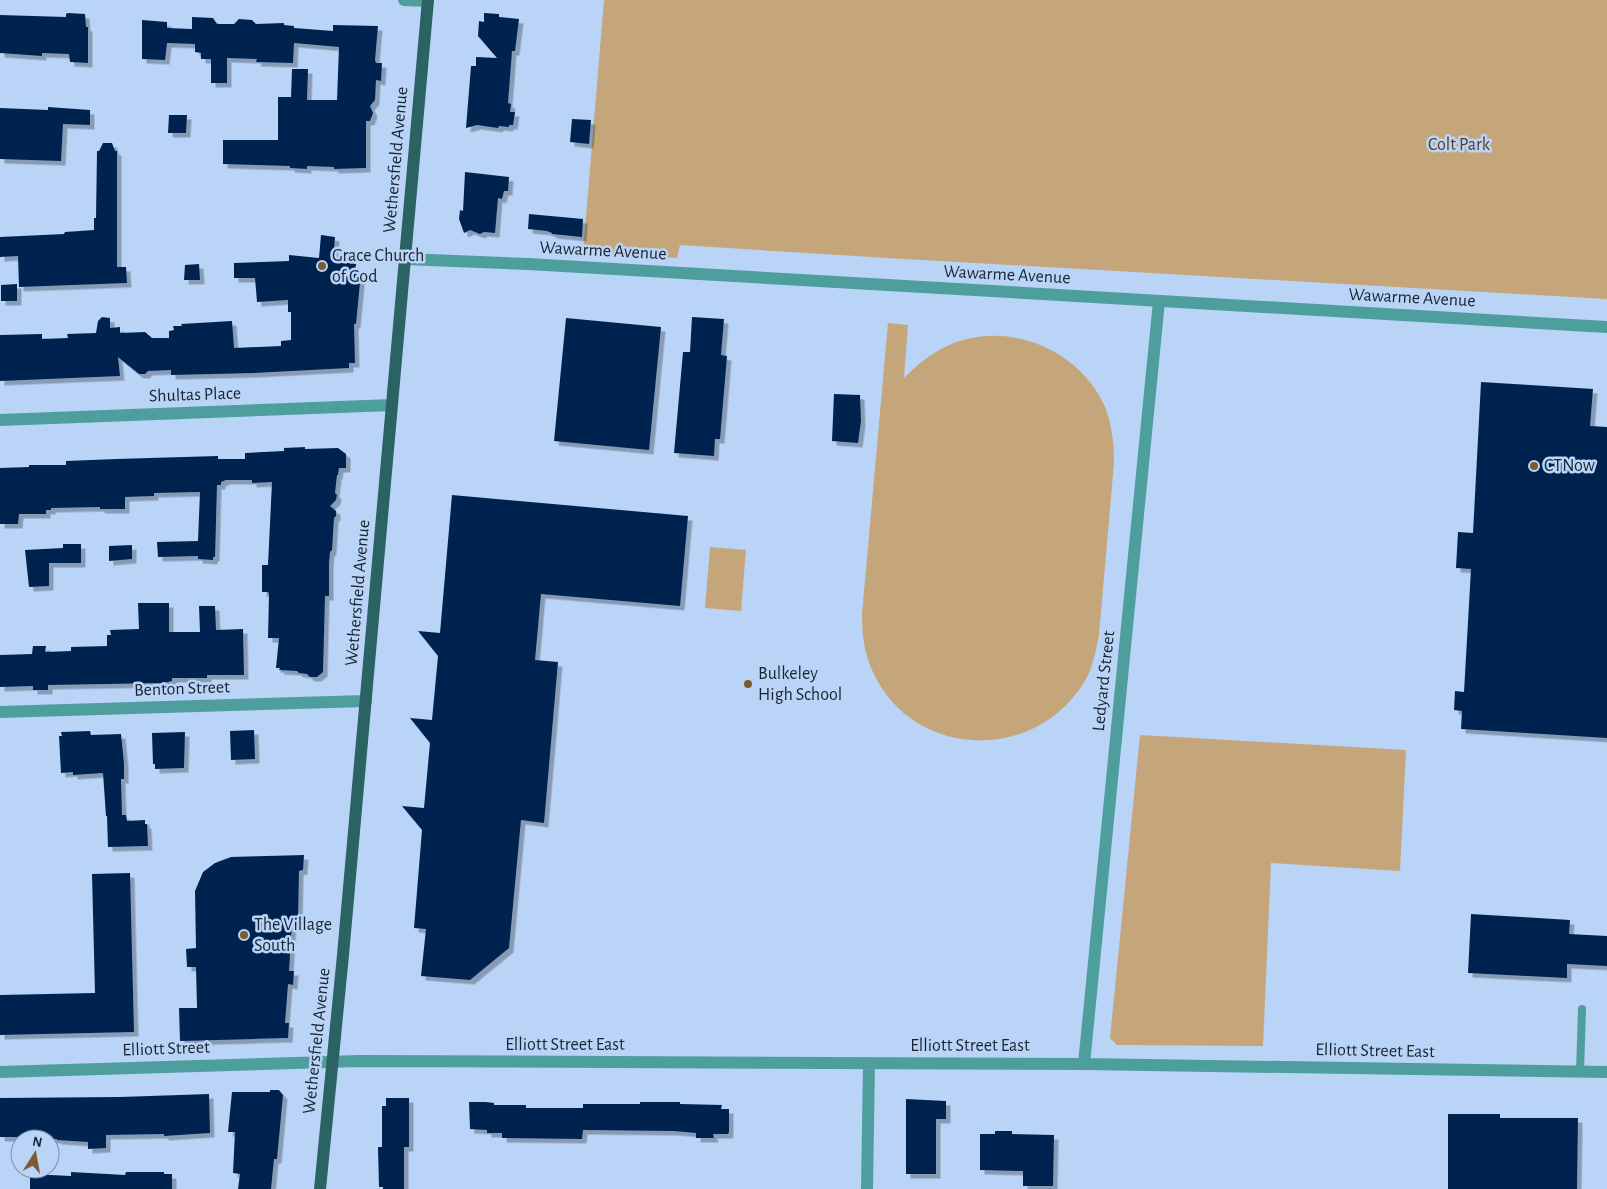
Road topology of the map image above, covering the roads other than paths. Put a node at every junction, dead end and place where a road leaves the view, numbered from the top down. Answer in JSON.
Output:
{"nodes":[{"id":1,"x":404,"y":0,"type":"edge"},
{"id":2,"x":428,"y":1,"type":"edge"},
{"id":3,"x":405,"y":259,"type":"junction"},
{"id":4,"x":1159,"y":301,"type":"junction"},
{"id":5,"x":1607,"y":327,"type":"edge"},
{"id":6,"x":392,"y":405,"type":"junction"},
{"id":7,"x":0,"y":420,"type":"edge"},
{"id":8,"x":366,"y":701,"type":"junction"},
{"id":9,"x":0,"y":712,"type":"edge"},
{"id":10,"x":1582,"y":1009,"type":"dead end"},
{"id":11,"x":333,"y":1062,"type":"junction"},
{"id":12,"x":869,"y":1063,"type":"junction"},
{"id":13,"x":1084,"y":1064,"type":"junction"},
{"id":14,"x":0,"y":1072,"type":"edge"},
{"id":15,"x":1580,"y":1072,"type":"junction"},
{"id":16,"x":1607,"y":1072,"type":"edge"},
{"id":17,"x":320,"y":1189,"type":"edge"},
{"id":18,"x":867,"y":1189,"type":"edge"}],
"edges":[{"from":1,"to":2,"type":"street"},
{"from":2,"to":3,"type":"main road","name":"Wethersfield Avenue"},
{"from":3,"to":4,"type":"street","name":"Wawarme Avenue"},
{"from":3,"to":6,"type":"main road","name":"Wethersfield Avenue"},
{"from":4,"to":5,"type":"street","name":"Wawarme Avenue"},
{"from":4,"to":13,"type":"street","name":"Ledyard Street"},
{"from":6,"to":7,"type":"street","name":"Shultas Place"},
{"from":6,"to":8,"type":"main road","name":"Wethersfield Avenue"},
{"from":8,"to":9,"type":"street","name":"Benton Street"},
{"from":8,"to":11,"type":"main road","name":"Wethersfield Avenue"},
{"from":10,"to":15,"type":"lane"},
{"from":11,"to":12,"type":"street","name":"Elliott Street East"},
{"from":11,"to":14,"type":"street","name":"Elliott Street"},
{"from":11,"to":17,"type":"main road","name":"Wethersfield Avenue"},
{"from":12,"to":13,"type":"street","name":"Elliott Street East"},
{"from":12,"to":18,"type":"street"},
{"from":13,"to":15,"type":"street","name":"Elliott Street East"},
{"from":15,"to":16,"type":"street","name":"Elliott Street East"}]}
